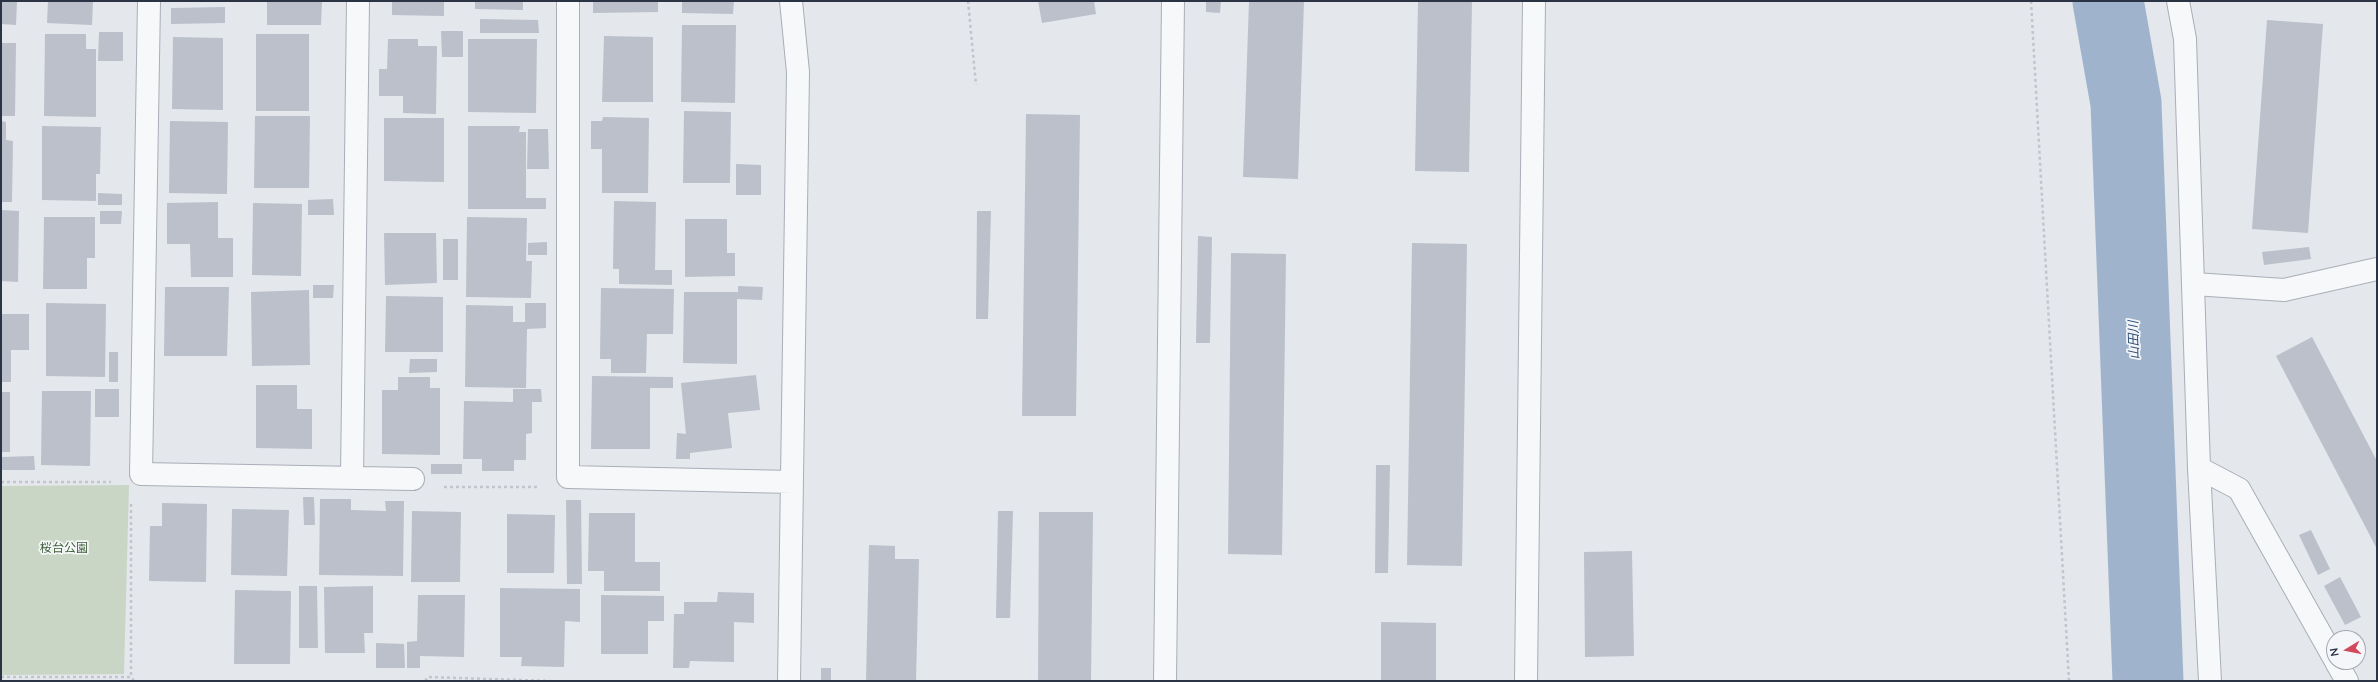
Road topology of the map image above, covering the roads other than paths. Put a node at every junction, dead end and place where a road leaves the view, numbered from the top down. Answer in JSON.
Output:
{"nodes":[{"id":1,"x":149,"y":1,"type":"edge"},
{"id":2,"x":358,"y":1,"type":"edge"},
{"id":3,"x":568,"y":1,"type":"edge"},
{"id":4,"x":791,"y":1,"type":"edge"},
{"id":5,"x":1173,"y":1,"type":"edge"},
{"id":6,"x":1534,"y":1,"type":"edge"},
{"id":7,"x":2178,"y":1,"type":"edge"},
{"id":8,"x":2377,"y":270,"type":"edge"},
{"id":9,"x":2194,"y":284,"type":"junction"},
{"id":10,"x":2199,"y":468,"type":"junction"},
{"id":11,"x":352,"y":477,"type":"junction"},
{"id":12,"x":413,"y":479,"type":"road end"},
{"id":13,"x":792,"y":482,"type":"junction"},
{"id":14,"x":2326,"y":644,"type":"edge"},
{"id":15,"x":2341,"y":670,"type":"edge"},
{"id":16,"x":789,"y":681,"type":"edge"},
{"id":17,"x":1165,"y":681,"type":"edge"},
{"id":18,"x":1526,"y":681,"type":"edge"},
{"id":19,"x":2210,"y":681,"type":"edge"},
{"id":20,"x":2347,"y":681,"type":"edge"}],
"edges":[{"from":1,"to":11,"type":"street"},
{"from":2,"to":11,"type":"street"},
{"from":3,"to":13,"type":"street"},
{"from":4,"to":13,"type":"street"},
{"from":5,"to":17,"type":"street"},
{"from":6,"to":18,"type":"street"},
{"from":7,"to":9,"type":"street"},
{"from":8,"to":9,"type":"street"},
{"from":9,"to":10,"type":"street"},
{"from":10,"to":14,"type":"street"},
{"from":10,"to":19,"type":"street"},
{"from":11,"to":12,"type":"street"},
{"from":13,"to":16,"type":"street"},
{"from":15,"to":20,"type":"street"}]}
